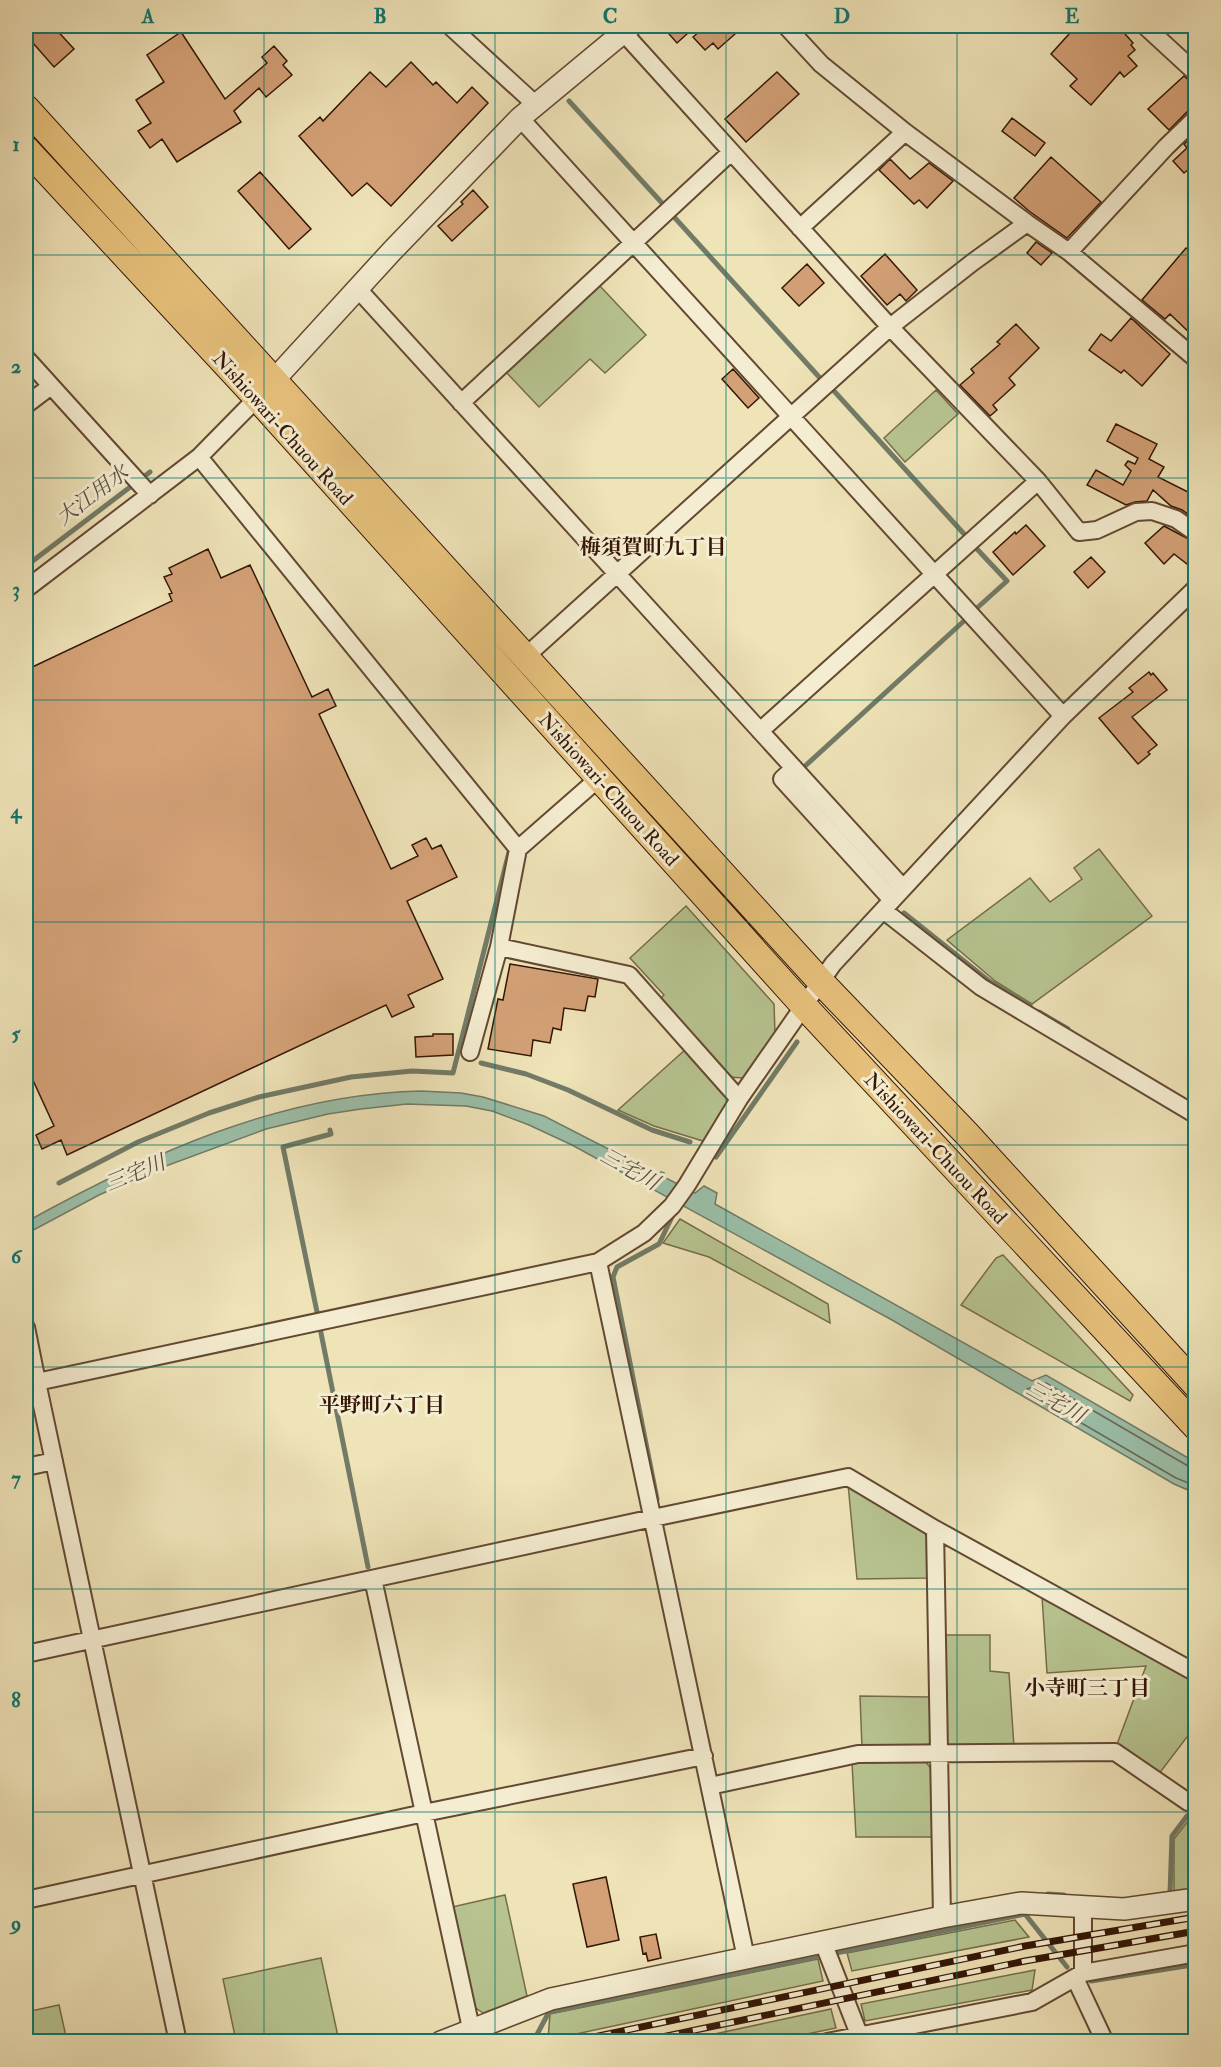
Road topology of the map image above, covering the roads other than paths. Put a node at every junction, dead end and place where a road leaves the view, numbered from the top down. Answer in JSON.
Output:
{"nodes":[{"id":1,"x":450,"y":26,"type":"edge"},
{"id":2,"x":786,"y":26,"type":"edge"},
{"id":3,"x":1145,"y":26,"type":"edge"},
{"id":4,"x":627,"y":29,"type":"edge"},
{"id":5,"x":1196,"y":73,"type":"edge"},
{"id":6,"x":26,"y":108,"type":"edge"},
{"id":7,"x":527,"y":111,"type":"junction"},
{"id":8,"x":1196,"y":118,"type":"edge"},
{"id":9,"x":905,"y":132,"type":"junction"},
{"id":10,"x":26,"y":148,"type":"edge"},
{"id":11,"x":731,"y":152,"type":"junction"},
{"id":12,"x":1027,"y":223,"type":"junction"},
{"id":13,"x":800,"y":228,"type":"junction"},
{"id":14,"x":633,"y":243,"type":"junction"},
{"id":15,"x":1069,"y":252,"type":"junction"},
{"id":16,"x":357,"y":288,"type":"junction"},
{"id":17,"x":890,"y":327,"type":"junction"},
{"id":18,"x":26,"y":358,"type":"edge"},
{"id":19,"x":1195,"y":358,"type":"edge"},
{"id":20,"x":51,"y":386,"type":"junction"},
{"id":21,"x":265,"y":390,"type":"junction"},
{"id":22,"x":461,"y":403,"type":"junction"},
{"id":23,"x":26,"y":405,"type":"edge"},
{"id":24,"x":791,"y":417,"type":"junction"},
{"id":25,"x":200,"y":457,"type":"junction"},
{"id":26,"x":1038,"y":481,"type":"junction"},
{"id":27,"x":142,"y":486,"type":"junction"},
{"id":28,"x":1196,"y":533,"type":"edge"},
{"id":29,"x":617,"y":574,"type":"junction"},
{"id":30,"x":934,"y":575,"type":"junction"},
{"id":31,"x":1196,"y":588,"type":"edge"},
{"id":32,"x":26,"y":589,"type":"edge"},
{"id":33,"x":525,"y":657,"type":"junction"},
{"id":34,"x":1063,"y":716,"type":"junction"},
{"id":35,"x":760,"y":731,"type":"junction"},
{"id":36,"x":599,"y":778,"type":"junction"},
{"id":37,"x":518,"y":849,"type":"junction"},
{"id":38,"x":893,"y":900,"type":"junction"},
{"id":39,"x":499,"y":947,"type":"junction"},
{"id":40,"x":820,"y":982,"type":"junction"},
{"id":41,"x":804,"y":1006,"type":"junction"},
{"id":42,"x":470,"y":1053,"type":"dead end"},
{"id":43,"x":739,"y":1099,"type":"junction"},
{"id":44,"x":1196,"y":1115,"type":"edge"},
{"id":45,"x":598,"y":1262,"type":"junction"},
{"id":46,"x":26,"y":1327,"type":"edge"},
{"id":47,"x":37,"y":1382,"type":"junction"},
{"id":48,"x":1196,"y":1385,"type":"edge"},
{"id":49,"x":1196,"y":1427,"type":"edge"},
{"id":50,"x":54,"y":1461,"type":"junction"},
{"id":51,"x":26,"y":1467,"type":"edge"},
{"id":52,"x":653,"y":1518,"type":"junction"},
{"id":53,"x":935,"y":1529,"type":"junction"},
{"id":54,"x":373,"y":1579,"type":"junction"},
{"id":55,"x":92,"y":1640,"type":"junction"},
{"id":56,"x":26,"y":1654,"type":"edge"},
{"id":57,"x":1196,"y":1673,"type":"edge"},
{"id":58,"x":939,"y":1754,"type":"junction"},
{"id":59,"x":704,"y":1756,"type":"junction"},
{"id":60,"x":710,"y":1786,"type":"junction"},
{"id":61,"x":1196,"y":1804,"type":"edge"},
{"id":62,"x":424,"y":1813,"type":"junction"},
{"id":63,"x":143,"y":1875,"type":"junction"},
{"id":64,"x":1196,"y":1899,"type":"edge"},
{"id":65,"x":26,"y":1900,"type":"edge"},
{"id":66,"x":1083,"y":1907,"type":"junction"},
{"id":67,"x":942,"y":1917,"type":"junction"},
{"id":68,"x":823,"y":1942,"type":"junction"},
{"id":69,"x":1196,"y":1953,"type":"edge"},
{"id":70,"x":746,"y":1958,"type":"junction"},
{"id":71,"x":1079,"y":1976,"type":"junction"},
{"id":72,"x":473,"y":2035,"type":"edge"},
{"id":73,"x":861,"y":2038,"type":"edge"},
{"id":74,"x":178,"y":2042,"type":"edge"},
{"id":75,"x":441,"y":2042,"type":"edge"},
{"id":76,"x":827,"y":2042,"type":"edge"},
{"id":77,"x":1105,"y":2042,"type":"edge"}],
"edges":[{"from":1,"to":7,"type":"street"},
{"from":2,"to":9,"type":"street"},
{"from":3,"to":5,"type":"street"},
{"from":4,"to":7,"type":"street"},
{"from":4,"to":11,"type":"street"},
{"from":6,"to":21,"type":"main road","name":"Nishiowari-Chuou Road"},
{"from":7,"to":14,"type":"street"},
{"from":7,"to":16,"type":"street"},
{"from":8,"to":15,"type":"street"},
{"from":9,"to":12,"type":"street"},
{"from":9,"to":13,"type":"street"},
{"from":10,"to":21,"type":"main road","name":"Nishiowari-Chuou Road"},
{"from":11,"to":13,"type":"street"},
{"from":11,"to":14,"type":"street"},
{"from":12,"to":15,"type":"street"},
{"from":12,"to":17,"type":"street"},
{"from":13,"to":17,"type":"street"},
{"from":14,"to":22,"type":"street"},
{"from":14,"to":24,"type":"street"},
{"from":15,"to":19,"type":"street"},
{"from":16,"to":21,"type":"street"},
{"from":16,"to":22,"type":"street"},
{"from":17,"to":24,"type":"street"},
{"from":17,"to":26,"type":"street"},
{"from":18,"to":20,"type":"street"},
{"from":20,"to":23,"type":"street"},
{"from":20,"to":27,"type":"street"},
{"from":21,"to":25,"type":"street"},
{"from":21,"to":33,"type":"main road","name":"Nishiowari-Chuou Road"},
{"from":21,"to":36,"type":"main road","name":"Nishiowari-Chuou Road"},
{"from":22,"to":29,"type":"street"},
{"from":24,"to":29,"type":"street"},
{"from":24,"to":30,"type":"street"},
{"from":25,"to":27,"type":"street"},
{"from":25,"to":37,"type":"street"},
{"from":26,"to":28,"type":"street"},
{"from":26,"to":30,"type":"street"},
{"from":27,"to":32,"type":"street"},
{"from":29,"to":33,"type":"street"},
{"from":29,"to":35,"type":"street"},
{"from":30,"to":34,"type":"street"},
{"from":30,"to":35,"type":"street"},
{"from":31,"to":34,"type":"street"},
{"from":33,"to":40,"type":"main road","name":"Nishiowari-Chuou Road"},
{"from":34,"to":38,"type":"street"},
{"from":35,"to":38,"type":"street"},
{"from":36,"to":37,"type":"street"},
{"from":36,"to":41,"type":"main road","name":"Nishiowari-Chuou Road"},
{"from":37,"to":39,"type":"street"},
{"from":38,"to":40,"type":"street"},
{"from":38,"to":44,"type":"street"},
{"from":39,"to":42,"type":"street"},
{"from":39,"to":43,"type":"street"},
{"from":40,"to":41,"type":"street"},
{"from":40,"to":48,"type":"main road","name":"Nishiowari-Chuou Road"},
{"from":41,"to":43,"type":"street"},
{"from":41,"to":49,"type":"main road","name":"Nishiowari-Chuou Road"},
{"from":43,"to":45,"type":"street"},
{"from":45,"to":47,"type":"street"},
{"from":45,"to":52,"type":"street"},
{"from":46,"to":47,"type":"street"},
{"from":47,"to":50,"type":"street"},
{"from":50,"to":51,"type":"street"},
{"from":50,"to":55,"type":"street"},
{"from":52,"to":53,"type":"street"},
{"from":52,"to":54,"type":"street"},
{"from":52,"to":59,"type":"street"},
{"from":53,"to":57,"type":"street"},
{"from":53,"to":58,"type":"street"},
{"from":54,"to":55,"type":"street"},
{"from":54,"to":62,"type":"street"},
{"from":55,"to":56,"type":"street"},
{"from":55,"to":63,"type":"street"},
{"from":58,"to":60,"type":"street"},
{"from":58,"to":61,"type":"street"},
{"from":58,"to":67,"type":"street"},
{"from":59,"to":60,"type":"street"},
{"from":59,"to":62,"type":"street"},
{"from":60,"to":70,"type":"street"},
{"from":62,"to":63,"type":"street"},
{"from":62,"to":72,"type":"street"},
{"from":63,"to":65,"type":"street"},
{"from":63,"to":74,"type":"street"},
{"from":64,"to":66,"type":"street"},
{"from":66,"to":67,"type":"street"},
{"from":66,"to":71,"type":"street"},
{"from":67,"to":68,"type":"street"},
{"from":68,"to":70,"type":"street"},
{"from":68,"to":73,"type":"street"},
{"from":69,"to":71,"type":"street"},
{"from":70,"to":72,"type":"street"},
{"from":71,"to":73,"type":"street"},
{"from":71,"to":77,"type":"street"},
{"from":72,"to":75,"type":"street"},
{"from":73,"to":76,"type":"street"}]}
